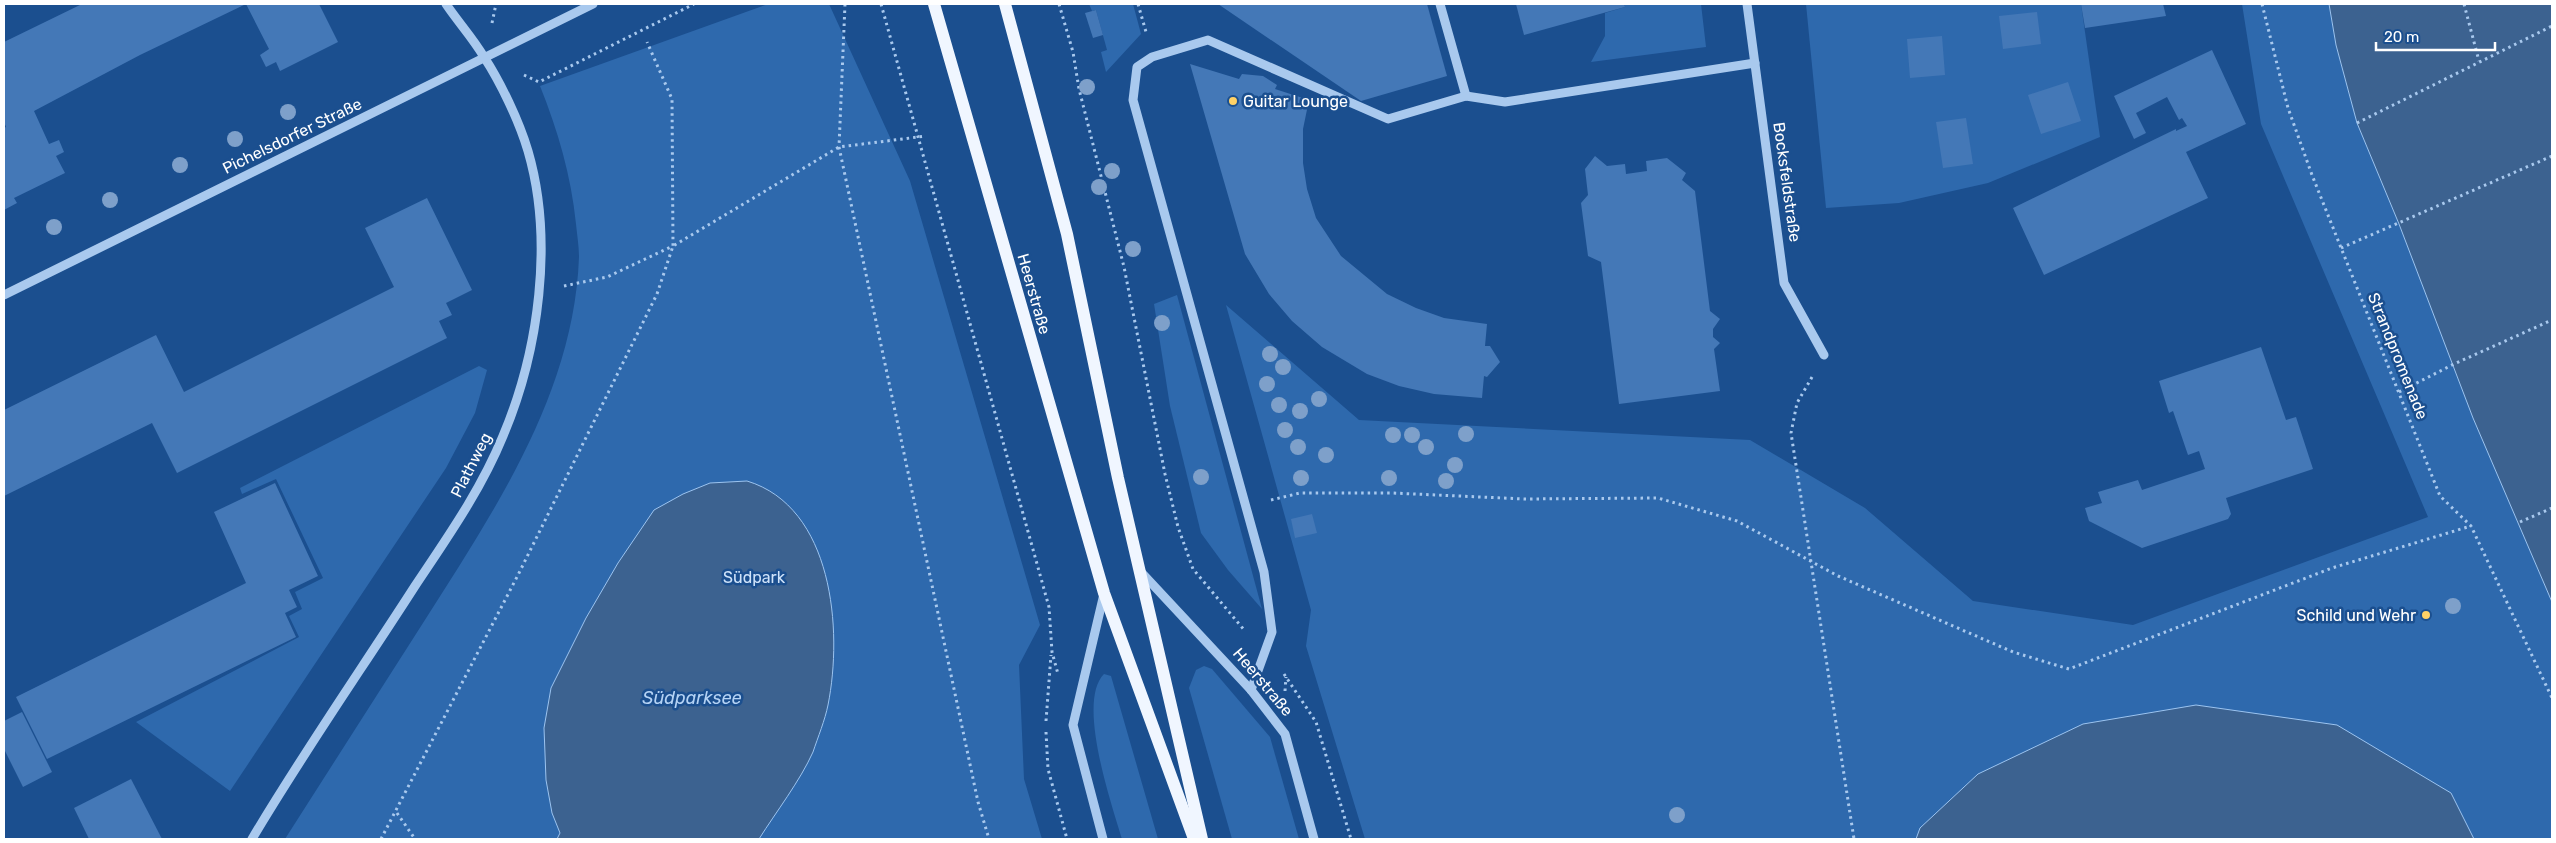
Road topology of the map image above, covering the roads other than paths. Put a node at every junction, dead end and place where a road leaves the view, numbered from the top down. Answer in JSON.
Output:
{"nodes":[{"id":1,"x":446,"y":4,"type":"edge"},
{"id":2,"x":593,"y":4,"type":"edge"},
{"id":3,"x":934,"y":4,"type":"edge"},
{"id":4,"x":1005,"y":4,"type":"edge"},
{"id":5,"x":1440,"y":4,"type":"edge"},
{"id":6,"x":1747,"y":4,"type":"edge"},
{"id":7,"x":484,"y":57,"type":"junction"},
{"id":8,"x":1755,"y":63,"type":"junction"},
{"id":9,"x":1466,"y":96,"type":"junction"},
{"id":10,"x":4,"y":295,"type":"edge"},
{"id":11,"x":1824,"y":355,"type":"road end"},
{"id":12,"x":1141,"y":572,"type":"junction"},
{"id":13,"x":1104,"y":594,"type":"junction"},
{"id":14,"x":1251,"y":690,"type":"junction"},
{"id":15,"x":252,"y":839,"type":"edge"},
{"id":16,"x":1103,"y":839,"type":"edge"},
{"id":17,"x":1194,"y":839,"type":"edge"},
{"id":18,"x":1202,"y":839,"type":"edge"},
{"id":19,"x":1314,"y":839,"type":"edge"}],
"edges":[{"from":1,"to":7,"type":"street","name":"Plathweg"},
{"from":2,"to":7,"type":"street","name":"Pichelsdorfer Straße"},
{"from":3,"to":13,"type":"main road","name":"Heerstraße"},
{"from":4,"to":12,"type":"main road","name":"Heerstraße"},
{"from":5,"to":9,"type":"street"},
{"from":6,"to":8,"type":"street","name":"Bocksfeldstraße"},
{"from":7,"to":10,"type":"street","name":"Pichelsdorfer Straße"},
{"from":7,"to":15,"type":"street","name":"Plathweg"},
{"from":8,"to":9,"type":"street"},
{"from":8,"to":11,"type":"street","name":"Bocksfeldstraße"},
{"from":9,"to":14,"type":"street"},
{"from":12,"to":14,"type":"street","name":"Heerstraße"},
{"from":12,"to":18,"type":"main road","name":"Heerstraße"},
{"from":13,"to":16,"type":"street","name":"Heerstraße"},
{"from":13,"to":17,"type":"main road","name":"Heerstraße"},
{"from":14,"to":19,"type":"street","name":"Heerstraße"}]}
